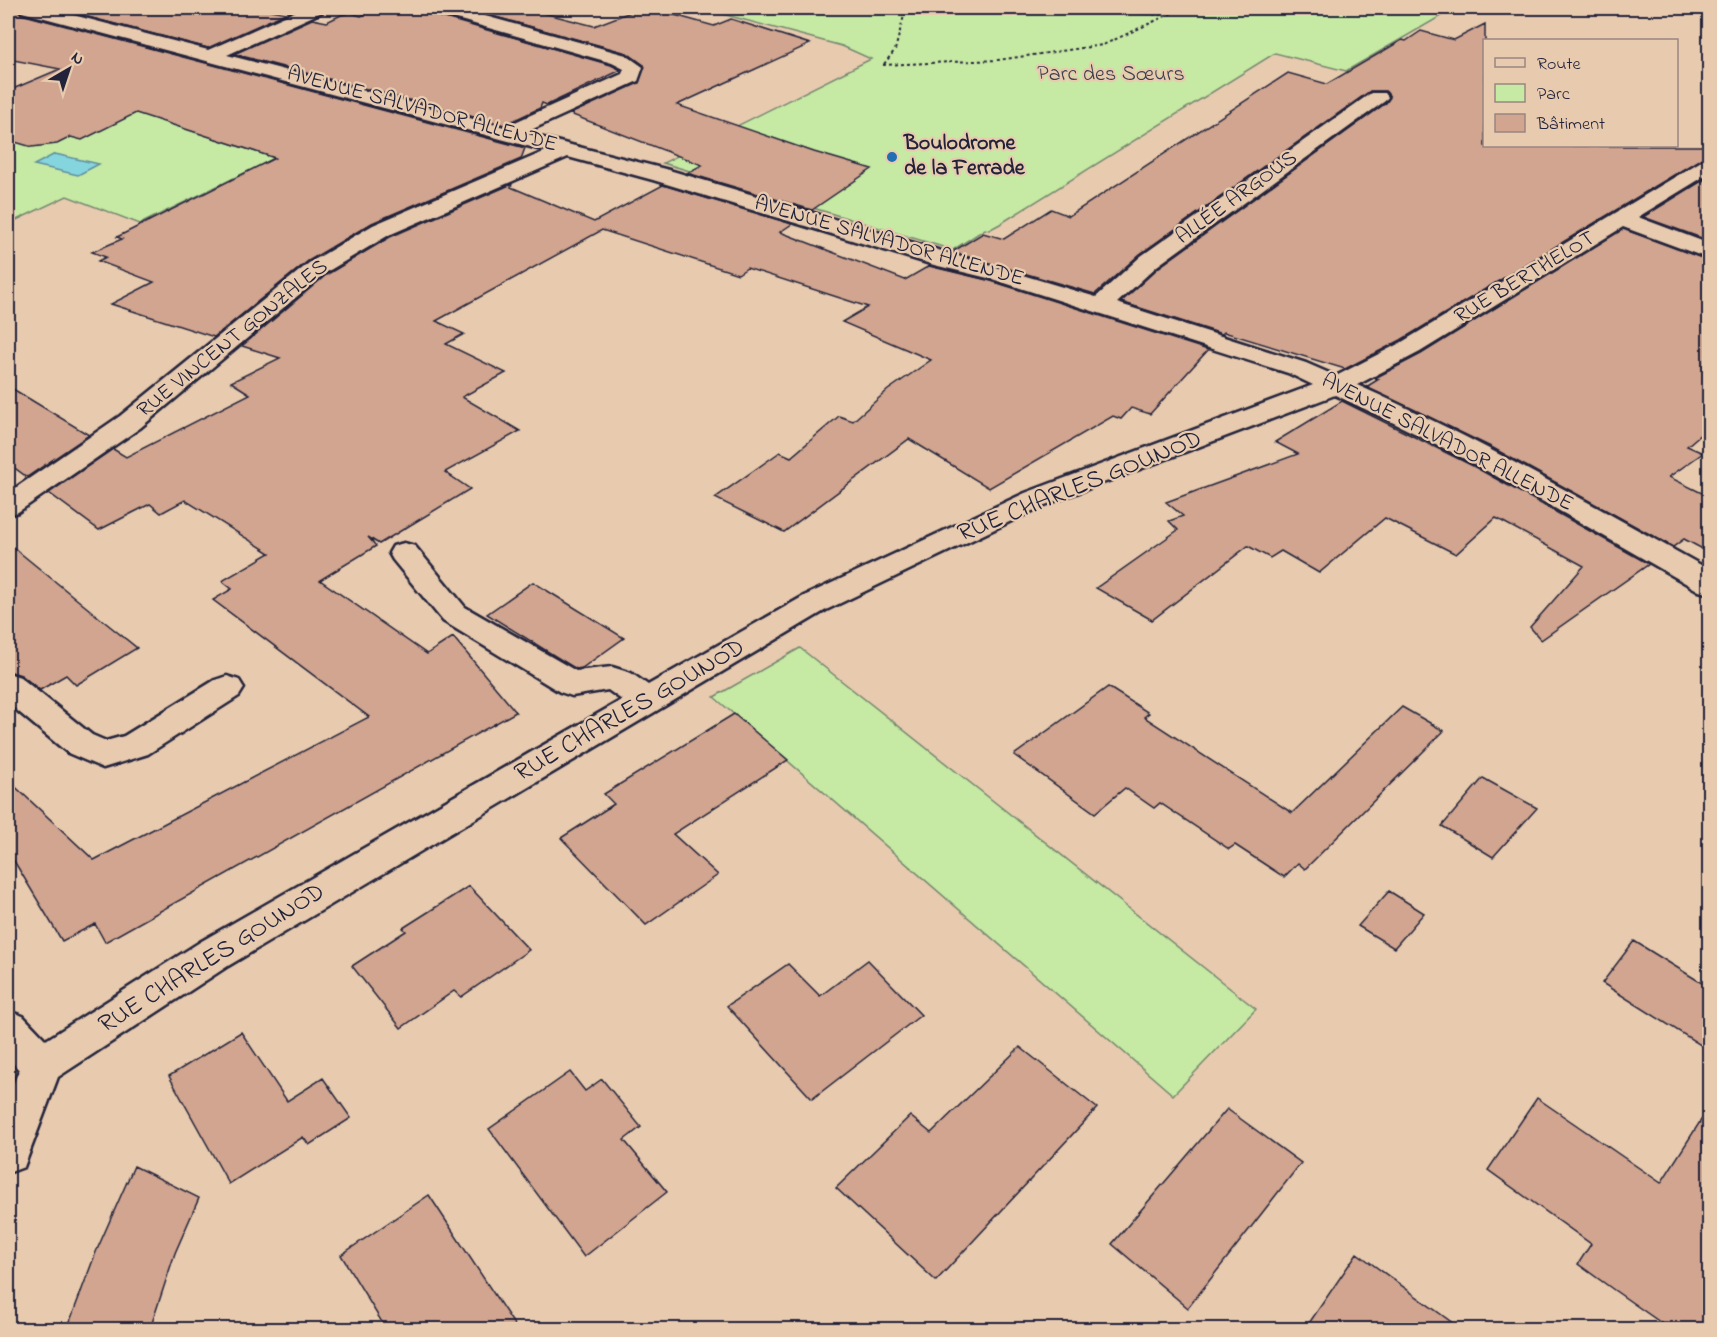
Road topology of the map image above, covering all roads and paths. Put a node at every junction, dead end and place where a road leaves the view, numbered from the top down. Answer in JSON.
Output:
{"nodes":[{"id":1,"x":28,"y":8,"type":"edge"},
{"id":2,"x":316,"y":8,"type":"edge"},
{"id":3,"x":438,"y":8,"type":"edge"},
{"id":4,"x":906,"y":8,"type":"edge"},
{"id":5,"x":1069,"y":8,"type":"edge"},
{"id":6,"x":1183,"y":8,"type":"edge"},
{"id":7,"x":1167,"y":15,"type":"junction"},
{"id":8,"x":212,"y":55,"type":"junction"},
{"id":9,"x":1378,"y":97,"type":"dead end"},
{"id":10,"x":509,"y":133,"type":"junction"},
{"id":11,"x":569,"y":149,"type":"junction"},
{"id":12,"x":1710,"y":164,"type":"edge"},
{"id":13,"x":1622,"y":219,"type":"junction"},
{"id":14,"x":1710,"y":252,"type":"edge"},
{"id":15,"x":1100,"y":306,"type":"junction"},
{"id":16,"x":1337,"y":385,"type":"junction"},
{"id":17,"x":8,"y":506,"type":"edge"},
{"id":18,"x":404,"y":553,"type":"dead end"},
{"id":19,"x":1710,"y":584,"type":"edge"},
{"id":20,"x":8,"y":685,"type":"edge"},
{"id":21,"x":227,"y":688,"type":"dead end"},
{"id":22,"x":646,"y":701,"type":"junction"},
{"id":23,"x":8,"y":1029,"type":"edge"},
{"id":24,"x":42,"y":1065,"type":"junction"},
{"id":25,"x":8,"y":1152,"type":"edge"}],
"edges":[{"from":1,"to":8,"type":"street","name":"AVENUE SALVADOR ALLENDE"},
{"from":2,"to":8,"type":"street"},
{"from":3,"to":10,"type":"street"},
{"from":4,"to":7,"type":"path"},
{"from":5,"to":7,"type":"path"},
{"from":6,"to":7,"type":"path"},
{"from":8,"to":10,"type":"street","name":"AVENUE SALVADOR ALLENDE"},
{"from":9,"to":15,"type":"street","name":"ALLÉE ARGOUS"},
{"from":10,"to":11,"type":"street","name":"AVENUE SALVADOR ALLENDE"},
{"from":11,"to":15,"type":"street","name":"AVENUE SALVADOR ALLENDE"},
{"from":11,"to":17,"type":"street","name":"RUE VINCENT GONZALES"},
{"from":12,"to":13,"type":"street","name":"RUE BERTHELOT"},
{"from":13,"to":14,"type":"street"},
{"from":13,"to":16,"type":"street","name":"RUE BERTHELOT"},
{"from":15,"to":16,"type":"street","name":"AVENUE SALVADOR ALLENDE"},
{"from":16,"to":19,"type":"street","name":"AVENUE SALVADOR ALLENDE"},
{"from":16,"to":22,"type":"street","name":"RUE CHARLES GOUNOD"},
{"from":18,"to":22,"type":"street"},
{"from":20,"to":21,"type":"street"},
{"from":22,"to":24,"type":"street","name":"RUE CHARLES GOUNOD"},
{"from":23,"to":24,"type":"street"},
{"from":24,"to":25,"type":"street"}]}
